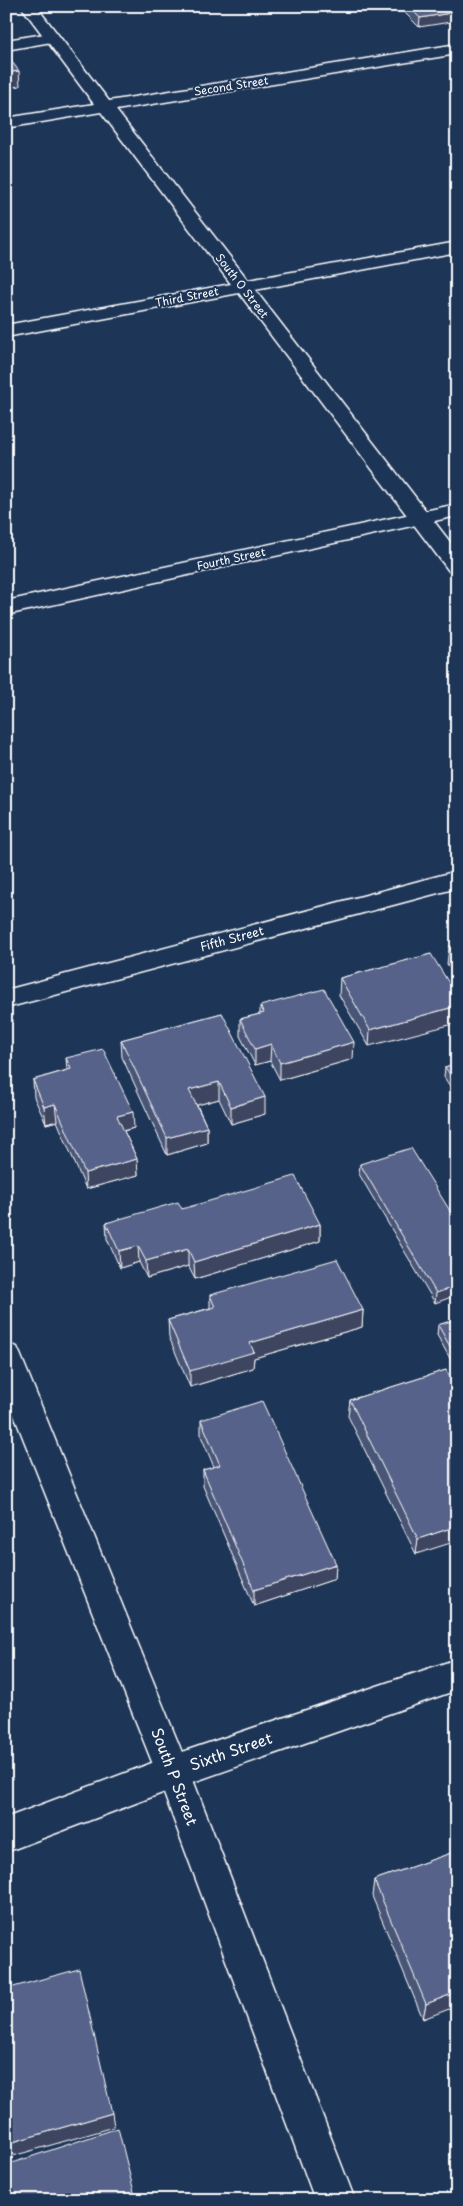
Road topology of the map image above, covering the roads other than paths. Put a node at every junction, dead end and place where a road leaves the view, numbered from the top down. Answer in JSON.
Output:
{"nodes":[{"id":1,"x":28,"y":6,"type":"edge"},
{"id":2,"x":51,"y":38,"type":"junction"},
{"id":3,"x":6,"y":45,"type":"edge"},
{"id":4,"x":457,"y":49,"type":"edge"},
{"id":5,"x":104,"y":107,"type":"junction"},
{"id":6,"x":6,"y":122,"type":"edge"},
{"id":7,"x":457,"y":247,"type":"edge"},
{"id":8,"x":242,"y":287,"type":"junction"},
{"id":9,"x":6,"y":331,"type":"edge"},
{"id":10,"x":457,"y":510,"type":"edge"},
{"id":11,"x":420,"y":518,"type":"junction"},
{"id":12,"x":457,"y":566,"type":"edge"},
{"id":13,"x":6,"y":608,"type":"edge"},
{"id":14,"x":457,"y":879,"type":"edge"},
{"id":15,"x":6,"y":999,"type":"edge"},
{"id":16,"x":6,"y":1356,"type":"edge"},
{"id":17,"x":457,"y":1674,"type":"edge"},
{"id":18,"x":173,"y":1772,"type":"junction"},
{"id":19,"x":6,"y":1835,"type":"edge"},
{"id":20,"x":335,"y":2200,"type":"edge"}],
"edges":[{"from":1,"to":2,"type":"street","name":"South O Street"},
{"from":2,"to":3,"type":"street"},
{"from":2,"to":5,"type":"street","name":"South O Street"},
{"from":4,"to":5,"type":"street","name":"Second Street"},
{"from":5,"to":6,"type":"street","name":"Second Street"},
{"from":5,"to":8,"type":"street","name":"South O Street"},
{"from":7,"to":8,"type":"street","name":"Third Street"},
{"from":8,"to":9,"type":"street","name":"Third Street"},
{"from":8,"to":11,"type":"street","name":"South O Street"},
{"from":10,"to":11,"type":"street","name":"Fourth Street"},
{"from":11,"to":12,"type":"street","name":"South O Street"},
{"from":11,"to":13,"type":"street","name":"Fourth Street"},
{"from":14,"to":15,"type":"street","name":"Fifth Street"},
{"from":16,"to":18,"type":"street","name":"South P Street"},
{"from":17,"to":18,"type":"street","name":"Sixth Street"},
{"from":18,"to":19,"type":"street","name":"Sixth Street"},
{"from":18,"to":20,"type":"street","name":"South P Street"}]}
